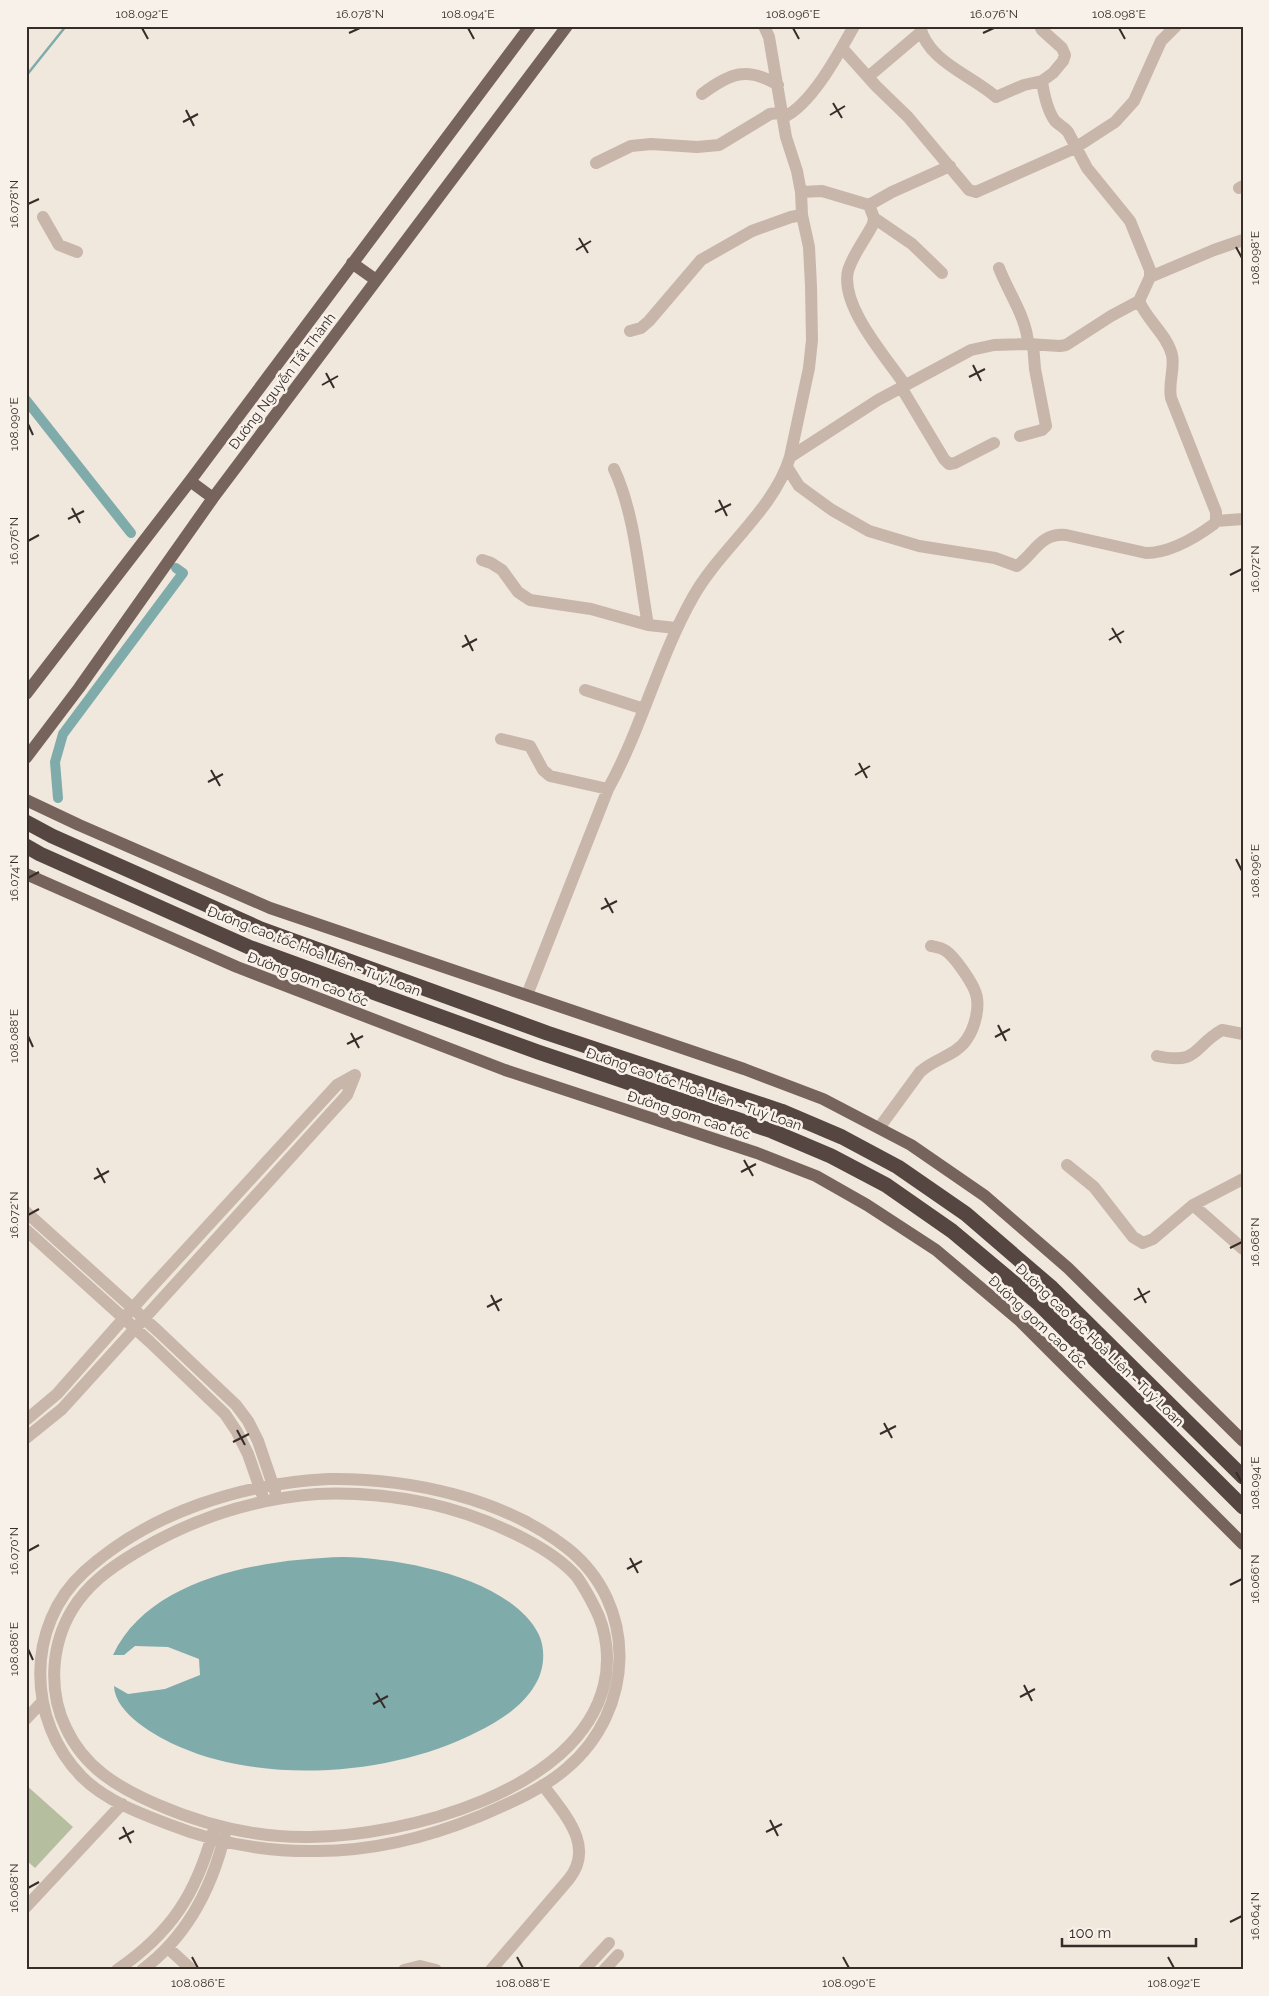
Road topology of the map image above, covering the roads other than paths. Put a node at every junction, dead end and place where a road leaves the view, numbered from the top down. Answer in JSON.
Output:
{"nodes":[{"id":1,"x":567,"y":26,"type":"edge"},
{"id":2,"x":764,"y":26,"type":"edge"},
{"id":3,"x":854,"y":26,"type":"edge"},
{"id":4,"x":1040,"y":26,"type":"edge"},
{"id":5,"x":1176,"y":26,"type":"edge"},
{"id":6,"x":528,"y":28,"type":"edge"},
{"id":7,"x":920,"y":29,"type":"edge"},
{"id":8,"x":842,"y":48,"type":"junction"},
{"id":9,"x":868,"y":77,"type":"junction"},
{"id":10,"x":1042,"y":81,"type":"junction"},
{"id":11,"x":778,"y":85,"type":"junction"},
{"id":12,"x":702,"y":94,"type":"dead end"},
{"id":13,"x":784,"y":116,"type":"junction"},
{"id":14,"x":1075,"y":148,"type":"junction"},
{"id":15,"x":596,"y":163,"type":"dead end"},
{"id":16,"x":950,"y":166,"type":"junction"},
{"id":17,"x":801,"y":192,"type":"junction"},
{"id":18,"x":869,"y":205,"type":"junction"},
{"id":19,"x":802,"y":215,"type":"junction"},
{"id":20,"x":43,"y":217,"type":"dead end"},
{"id":21,"x":874,"y":218,"type":"junction"},
{"id":22,"x":1243,"y":240,"type":"edge"},
{"id":23,"x":78,"y":252,"type":"dead end"},
{"id":24,"x":352,"y":263,"type":"junction"},
{"id":25,"x":999,"y":268,"type":"dead end"},
{"id":26,"x":942,"y":273,"type":"dead end"},
{"id":27,"x":1150,"y":277,"type":"junction"},
{"id":28,"x":376,"y":280,"type":"junction"},
{"id":29,"x":1139,"y":301,"type":"junction"},
{"id":30,"x":630,"y":331,"type":"dead end"},
{"id":31,"x":1030,"y":344,"type":"junction"},
{"id":32,"x":903,"y":386,"type":"junction"},
{"id":33,"x":1020,"y":436,"type":"dead end"},
{"id":34,"x":994,"y":442,"type":"dead end"},
{"id":35,"x":788,"y":462,"type":"junction"},
{"id":36,"x":614,"y":470,"type":"dead end"},
{"id":37,"x":190,"y":481,"type":"junction"},
{"id":38,"x":213,"y":498,"type":"junction"},
{"id":39,"x":1243,"y":519,"type":"edge"},
{"id":40,"x":1216,"y":521,"type":"junction"},
{"id":41,"x":482,"y":560,"type":"dead end"},
{"id":42,"x":648,"y":625,"type":"junction"},
{"id":43,"x":676,"y":628,"type":"junction"},
{"id":44,"x":585,"y":690,"type":"dead end"},
{"id":45,"x":26,"y":694,"type":"edge"},
{"id":46,"x":644,"y":709,"type":"junction"},
{"id":47,"x":501,"y":739,"type":"dead end"},
{"id":48,"x":26,"y":758,"type":"edge"},
{"id":49,"x":608,"y":790,"type":"junction"},
{"id":50,"x":26,"y":800,"type":"edge"},
{"id":51,"x":26,"y":822,"type":"edge"},
{"id":52,"x":26,"y":846,"type":"edge"},
{"id":53,"x":26,"y":874,"type":"edge"},
{"id":54,"x":931,"y":946,"type":"dead end"},
{"id":55,"x":527,"y":995,"type":"junction"},
{"id":56,"x":1243,"y":1034,"type":"edge"},
{"id":57,"x":1158,"y":1056,"type":"dead end"},
{"id":58,"x":879,"y":1128,"type":"junction"},
{"id":59,"x":1067,"y":1165,"type":"dead end"},
{"id":60,"x":1243,"y":1179,"type":"edge"},
{"id":61,"x":1193,"y":1205,"type":"junction"},
{"id":62,"x":26,"y":1212,"type":"edge"},
{"id":63,"x":26,"y":1230,"type":"edge"},
{"id":64,"x":1243,"y":1249,"type":"edge"},
{"id":65,"x":133,"y":1308,"type":"junction"},
{"id":66,"x":144,"y":1318,"type":"junction"},
{"id":67,"x":124,"y":1319,"type":"junction"},
{"id":68,"x":134,"y":1328,"type":"junction"},
{"id":69,"x":26,"y":1420,"type":"edge"},
{"id":70,"x":26,"y":1438,"type":"edge"},
{"id":71,"x":1243,"y":1441,"type":"edge"},
{"id":72,"x":1243,"y":1477,"type":"edge"},
{"id":73,"x":274,"y":1484,"type":"junction"},
{"id":74,"x":260,"y":1486,"type":"junction"},
{"id":75,"x":276,"y":1498,"type":"junction"},
{"id":76,"x":465,"y":1498,"type":"junction"},
{"id":77,"x":263,"y":1501,"type":"junction"},
{"id":78,"x":1243,"y":1507,"type":"edge"},
{"id":79,"x":461,"y":1511,"type":"junction"},
{"id":80,"x":1243,"y":1544,"type":"edge"},
{"id":81,"x":613,"y":1665,"type":"junction"},
{"id":82,"x":42,"y":1702,"type":"junction"},
{"id":83,"x":26,"y":1718,"type":"edge"},
{"id":84,"x":543,"y":1785,"type":"junction"},
{"id":85,"x":122,"y":1804,"type":"junction"},
{"id":86,"x":220,"y":1826,"type":"junction"},
{"id":87,"x":217,"y":1840,"type":"junction"},
{"id":88,"x":26,"y":1907,"type":"edge"},
{"id":89,"x":609,"y":1943,"type":"dead end"},
{"id":90,"x":168,"y":1948,"type":"junction"},
{"id":91,"x":618,"y":1955,"type":"dead end"},
{"id":92,"x":117,"y":1970,"type":"edge"},
{"id":93,"x":142,"y":1970,"type":"edge"},
{"id":94,"x":192,"y":1970,"type":"edge"},
{"id":95,"x":404,"y":1970,"type":"edge"},
{"id":96,"x":436,"y":1970,"type":"edge"},
{"id":97,"x":491,"y":1970,"type":"edge"},
{"id":98,"x":584,"y":1970,"type":"edge"},
{"id":99,"x":604,"y":1970,"type":"edge"}],
"edges":[{"from":1,"to":28,"type":"main road","name":"Đường Nguyễn Tất Thành"},
{"from":2,"to":11,"type":"street"},
{"from":3,"to":8,"type":"street"},
{"from":4,"to":10,"type":"street"},
{"from":5,"to":14,"type":"street"},
{"from":6,"to":24,"type":"main road","name":"Đường Nguyễn Tất Thành"},
{"from":7,"to":9,"type":"street"},
{"from":7,"to":10,"type":"street"},
{"from":8,"to":9,"type":"street"},
{"from":8,"to":13,"type":"street"},
{"from":9,"to":16,"type":"street"},
{"from":10,"to":14,"type":"street"},
{"from":11,"to":12,"type":"street"},
{"from":11,"to":13,"type":"street"},
{"from":13,"to":15,"type":"street"},
{"from":13,"to":17,"type":"street"},
{"from":14,"to":16,"type":"street"},
{"from":14,"to":27,"type":"street"},
{"from":16,"to":18,"type":"street"},
{"from":17,"to":18,"type":"street"},
{"from":17,"to":19,"type":"street"},
{"from":18,"to":21,"type":"street"},
{"from":19,"to":30,"type":"street"},
{"from":19,"to":35,"type":"street"},
{"from":20,"to":23,"type":"street"},
{"from":21,"to":26,"type":"street"},
{"from":21,"to":32,"type":"street"},
{"from":22,"to":27,"type":"street"},
{"from":24,"to":28,"type":"main road"},
{"from":24,"to":37,"type":"main road","name":"Đường Nguyễn Tất Thành"},
{"from":25,"to":31,"type":"street"},
{"from":27,"to":29,"type":"street"},
{"from":28,"to":38,"type":"main road","name":"Đường Nguyễn Tất Thành"},
{"from":29,"to":31,"type":"street"},
{"from":29,"to":40,"type":"street"},
{"from":31,"to":32,"type":"street"},
{"from":31,"to":33,"type":"street"},
{"from":32,"to":34,"type":"street"},
{"from":32,"to":35,"type":"street"},
{"from":35,"to":40,"type":"street"},
{"from":35,"to":43,"type":"street"},
{"from":36,"to":42,"type":"street"},
{"from":37,"to":38,"type":"main road"},
{"from":37,"to":45,"type":"main road","name":"Đường Nguyễn Tất Thành"},
{"from":38,"to":48,"type":"main road","name":"Đường Nguyễn Tất Thành"},
{"from":39,"to":40,"type":"street"},
{"from":41,"to":42,"type":"street"},
{"from":42,"to":43,"type":"street"},
{"from":43,"to":46,"type":"street"},
{"from":44,"to":46,"type":"street"},
{"from":46,"to":49,"type":"street"},
{"from":47,"to":49,"type":"street"},
{"from":49,"to":55,"type":"street"},
{"from":50,"to":55,"type":"main road"},
{"from":51,"to":72,"type":"highway","name":"Đường cao tốc Hoà Liên - Tuý Loan"},
{"from":52,"to":78,"type":"highway","name":"Đường cao tốc Hoà Liên - Tuý Loan"},
{"from":53,"to":80,"type":"main road","name":"Đường gom cao tốc"},
{"from":54,"to":58,"type":"street"},
{"from":55,"to":58,"type":"main road"},
{"from":56,"to":57,"type":"street"},
{"from":58,"to":71,"type":"main road"},
{"from":59,"to":61,"type":"street"},
{"from":60,"to":61,"type":"street"},
{"from":61,"to":64,"type":"street"},
{"from":62,"to":65,"type":"street"},
{"from":63,"to":67,"type":"street"},
{"from":65,"to":66,"type":"street"},
{"from":65,"to":66,"type":"street"},
{"from":65,"to":67,"type":"street"},
{"from":66,"to":68,"type":"street"},
{"from":66,"to":73,"type":"street"},
{"from":67,"to":68,"type":"street"},
{"from":67,"to":69,"type":"street"},
{"from":68,"to":70,"type":"street"},
{"from":68,"to":74,"type":"street"},
{"from":73,"to":74,"type":"street"},
{"from":73,"to":75,"type":"street"},
{"from":73,"to":76,"type":"street"},
{"from":74,"to":77,"type":"street"},
{"from":74,"to":82,"type":"street"},
{"from":75,"to":77,"type":"street"},
{"from":75,"to":79,"type":"street"},
{"from":76,"to":79,"type":"street"},
{"from":76,"to":81,"type":"street"},
{"from":77,"to":86,"type":"street"},
{"from":79,"to":81,"type":"street"},
{"from":81,"to":84,"type":"street"},
{"from":81,"to":86,"type":"street"},
{"from":82,"to":83,"type":"street"},
{"from":82,"to":85,"type":"street"},
{"from":84,"to":87,"type":"street"},
{"from":84,"to":97,"type":"street"},
{"from":85,"to":87,"type":"street"},
{"from":85,"to":88,"type":"street"},
{"from":86,"to":87,"type":"street"},
{"from":87,"to":90,"type":"street"},
{"from":87,"to":92,"type":"street"},
{"from":89,"to":98,"type":"street"},
{"from":90,"to":93,"type":"street"},
{"from":90,"to":94,"type":"street"},
{"from":91,"to":99,"type":"street"},
{"from":95,"to":96,"type":"street"}]}
